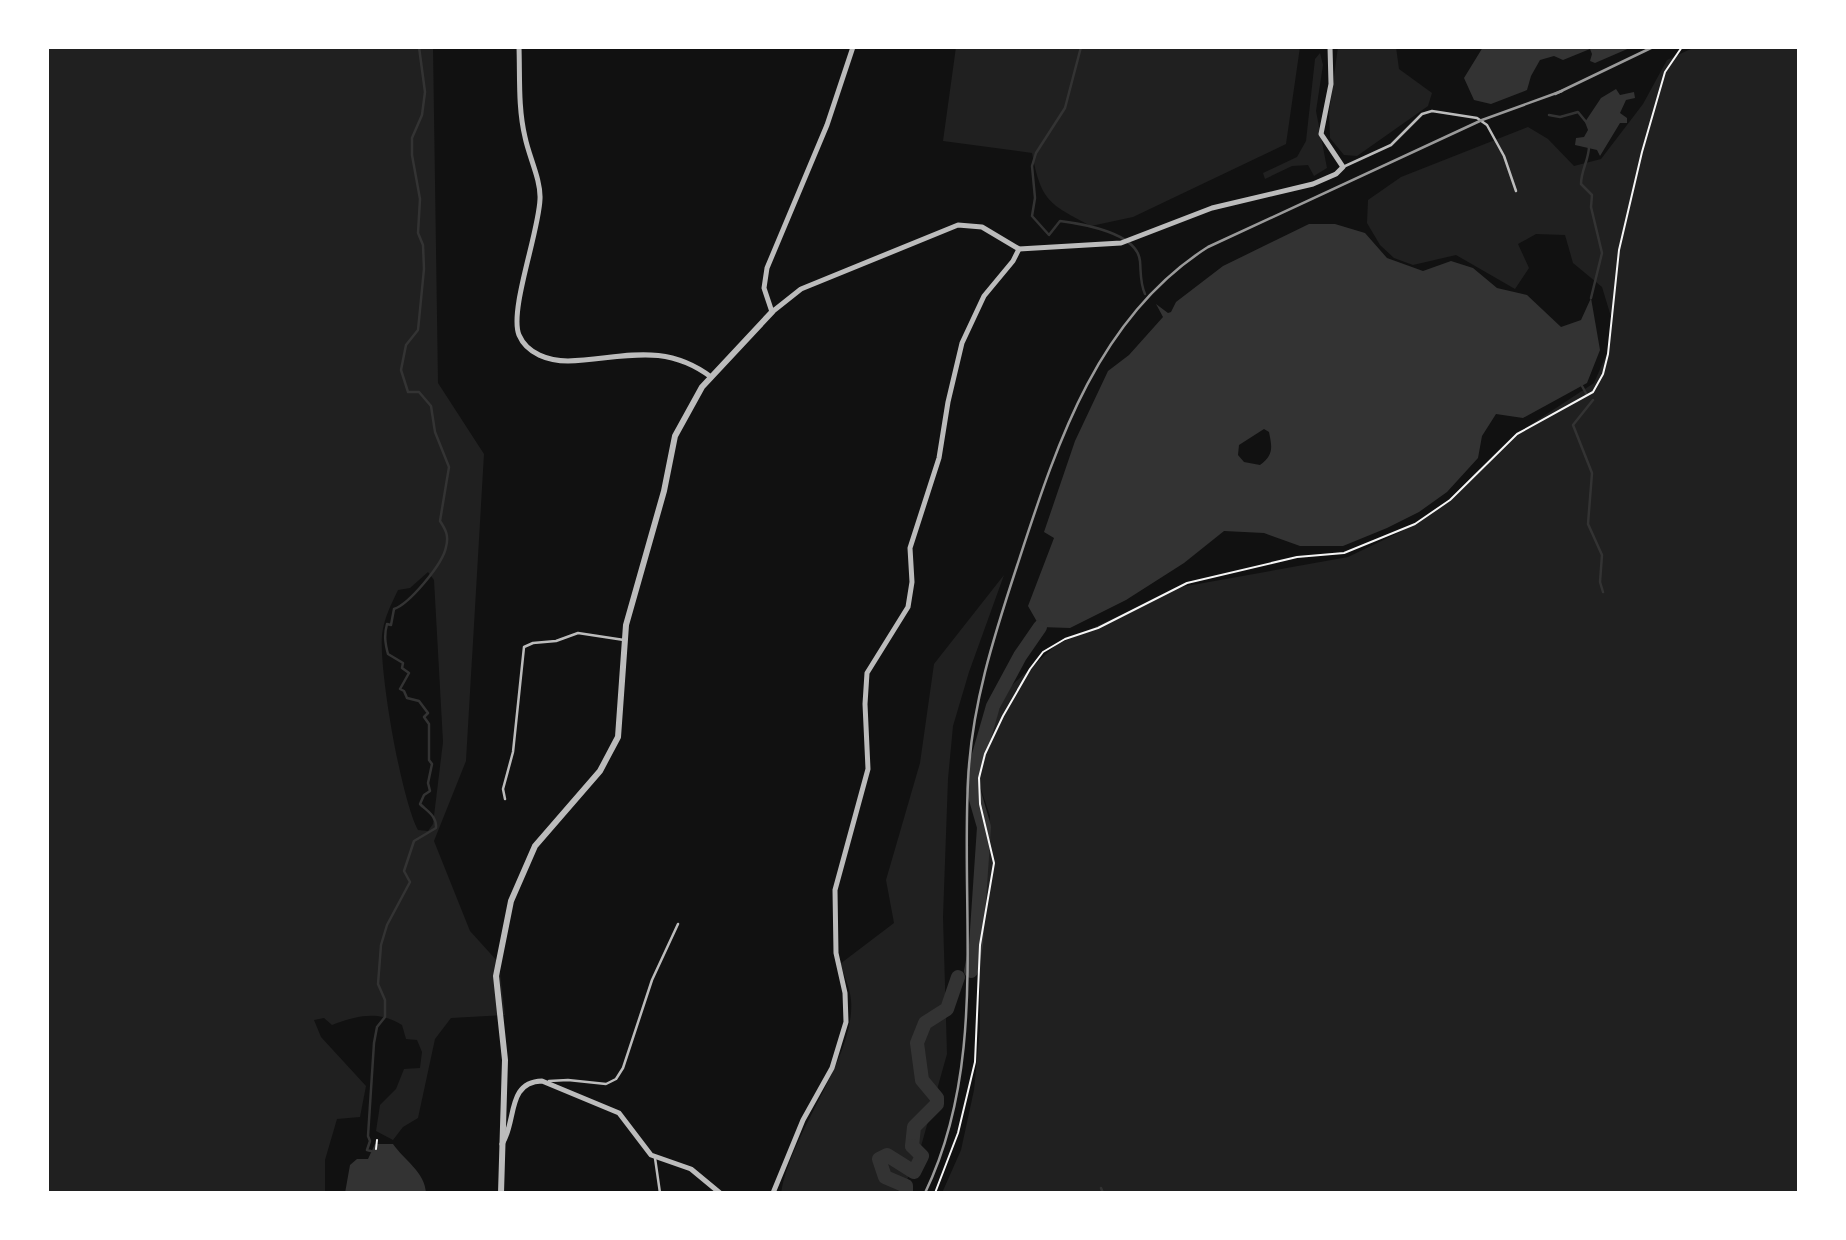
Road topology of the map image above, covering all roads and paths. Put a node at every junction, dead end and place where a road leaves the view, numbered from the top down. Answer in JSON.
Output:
{"nodes":[{"id":1,"x":519,"y":47,"type":"edge"},
{"id":2,"x":853,"y":47,"type":"edge"},
{"id":3,"x":1330,"y":47,"type":"edge"},
{"id":4,"x":1682,"y":47,"type":"edge"},
{"id":5,"x":1343,"y":167,"type":"junction"},
{"id":6,"x":1516,"y":191,"type":"dead end"},
{"id":7,"x":1019,"y":249,"type":"junction"},
{"id":8,"x":772,"y":312,"type":"junction"},
{"id":9,"x":711,"y":377,"type":"junction"},
{"id":10,"x":624,"y":640,"type":"junction"},
{"id":11,"x":505,"y":799,"type":"dead end"},
{"id":12,"x":678,"y":924,"type":"dead end"},
{"id":13,"x":546,"y":1083,"type":"junction"},
{"id":14,"x":377,"y":1140,"type":"dead end"},
{"id":15,"x":502,"y":1144,"type":"junction"},
{"id":16,"x":376,"y":1149,"type":"dead end"},
{"id":17,"x":655,"y":1158,"type":"junction"},
{"id":18,"x":501,"y":1193,"type":"edge"},
{"id":19,"x":660,"y":1193,"type":"edge"},
{"id":20,"x":720,"y":1193,"type":"edge"},
{"id":21,"x":773,"y":1193,"type":"edge"},
{"id":22,"x":935,"y":1193,"type":"edge"}],
"edges":[{"from":1,"to":9,"type":"street"},
{"from":2,"to":8,"type":"street"},
{"from":3,"to":5,"type":"street"},
{"from":4,"to":22,"type":"path"},
{"from":5,"to":6,"type":"lane"},
{"from":5,"to":7,"type":"street"},
{"from":7,"to":8,"type":"street"},
{"from":7,"to":21,"type":"street"},
{"from":8,"to":9,"type":"street"},
{"from":9,"to":10,"type":"street"},
{"from":10,"to":11,"type":"lane"},
{"from":10,"to":15,"type":"street"},
{"from":12,"to":13,"type":"lane"},
{"from":13,"to":15,"type":"street"},
{"from":13,"to":17,"type":"street"},
{"from":14,"to":16,"type":"path"},
{"from":15,"to":18,"type":"street"},
{"from":17,"to":19,"type":"lane"},
{"from":17,"to":20,"type":"street"}]}
